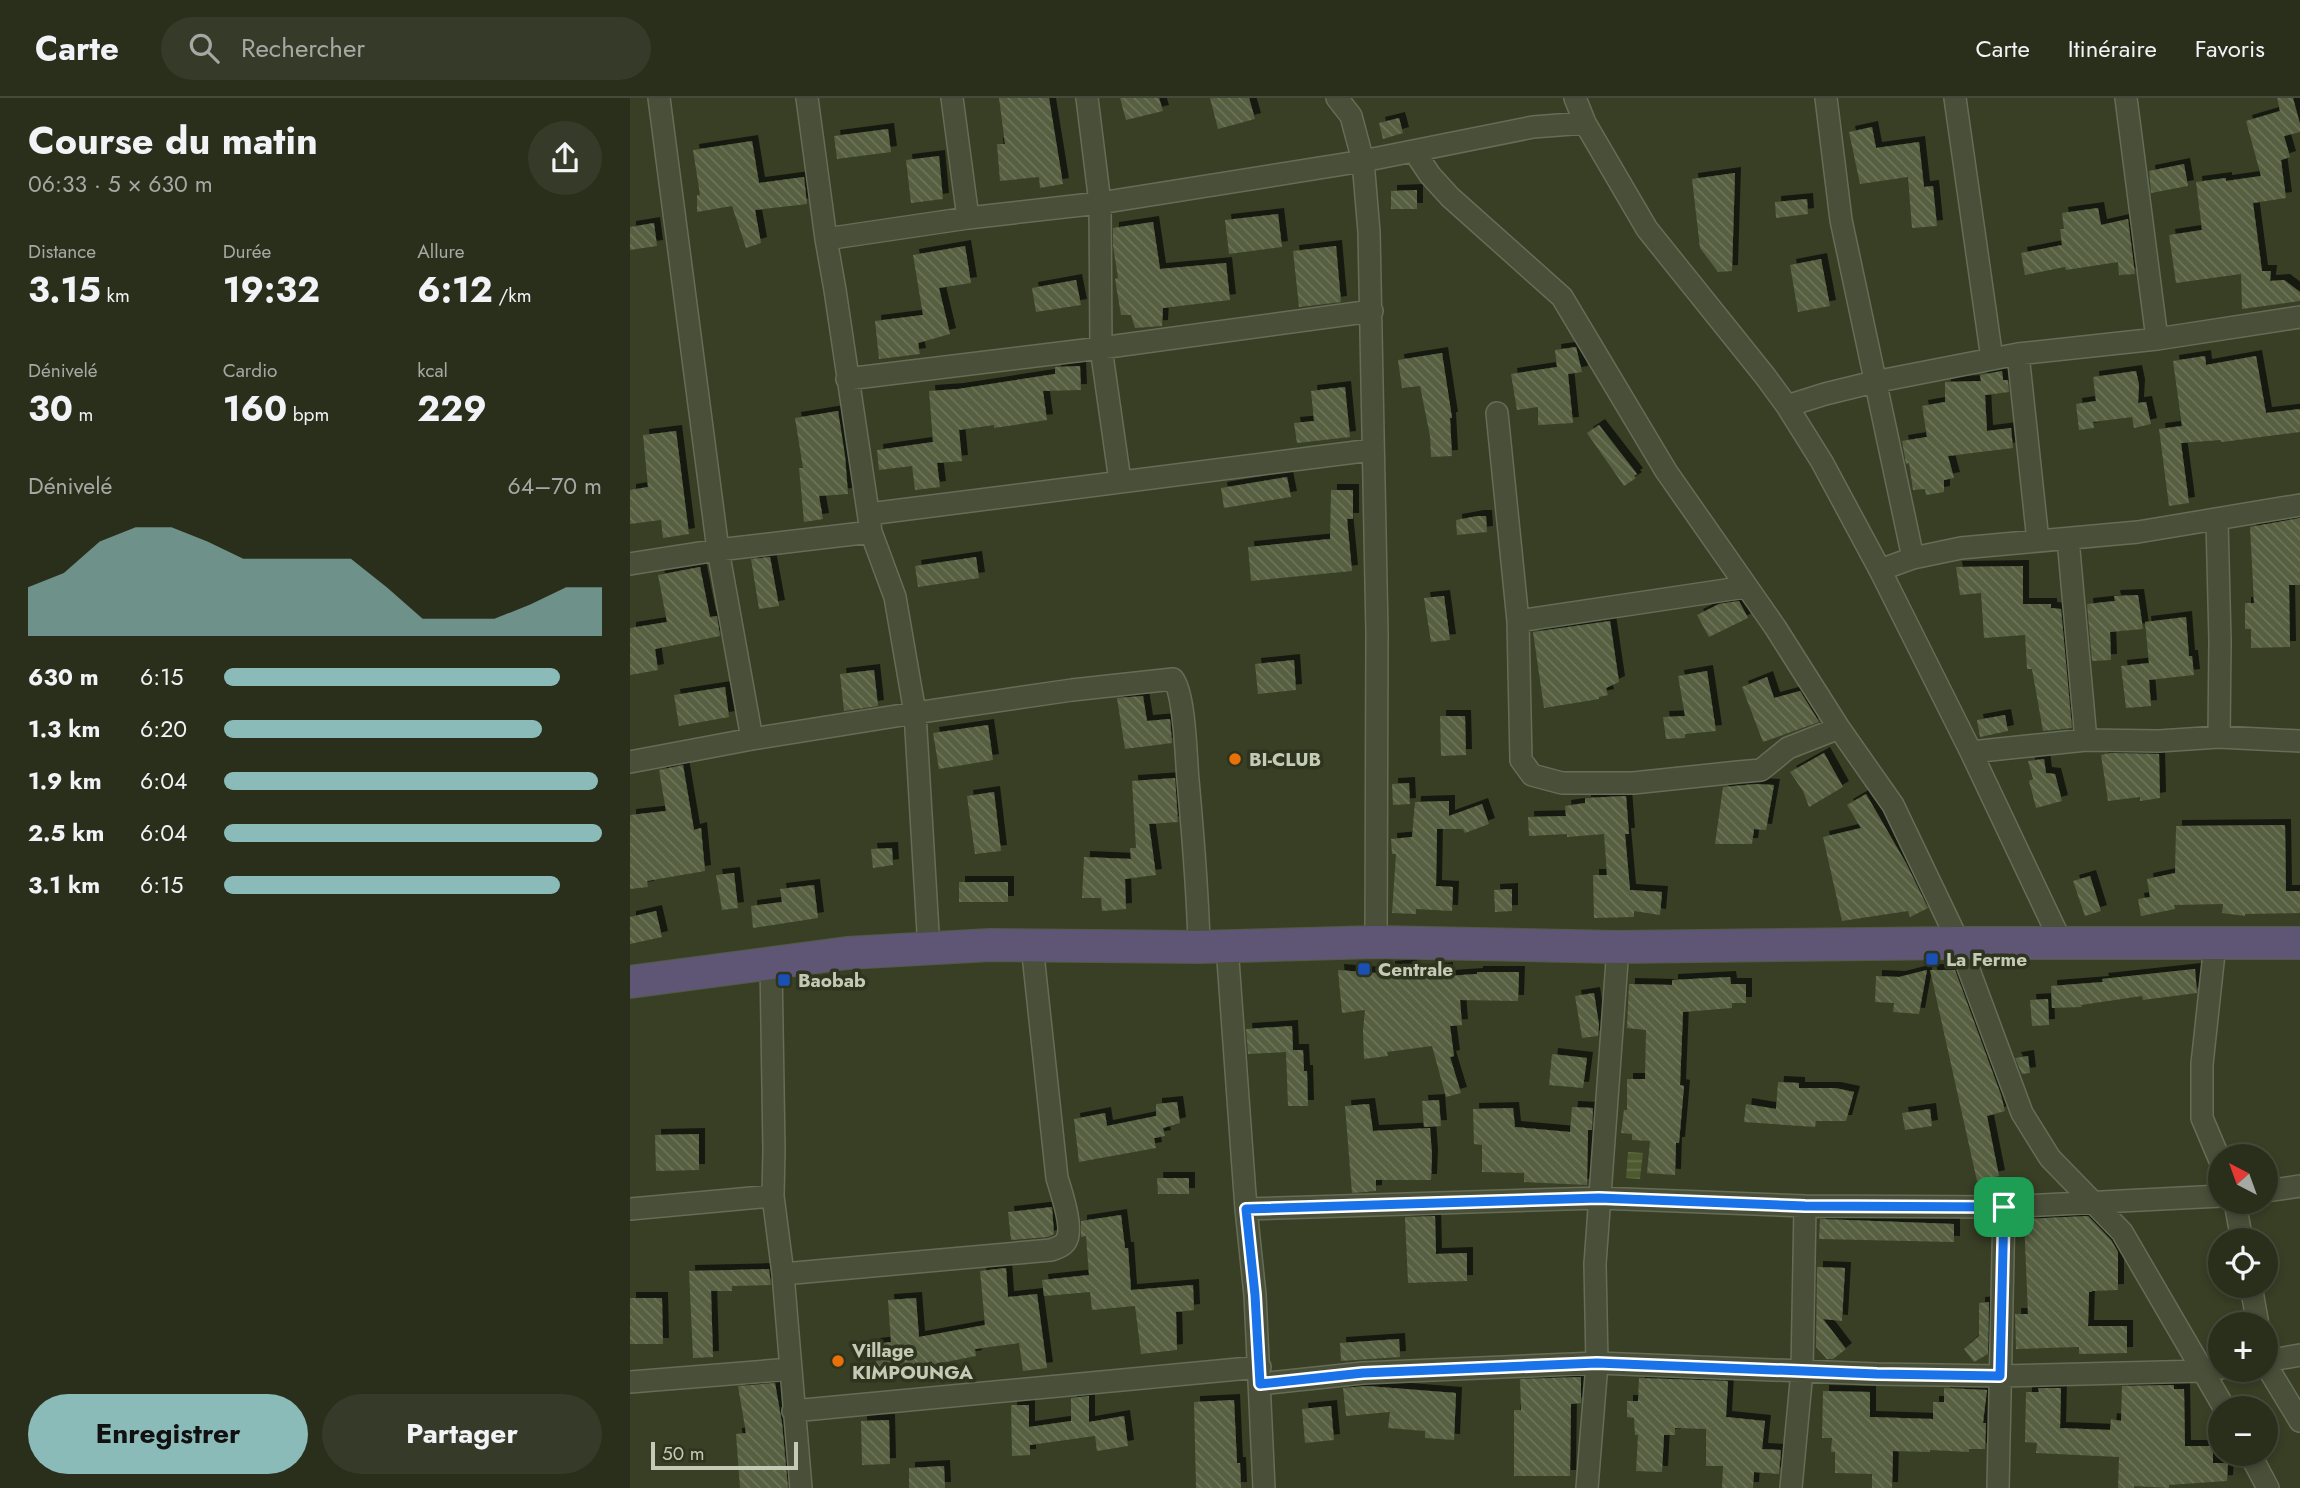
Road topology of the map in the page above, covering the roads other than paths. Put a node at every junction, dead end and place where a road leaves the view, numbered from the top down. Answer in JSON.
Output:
{"nodes":[{"id":1,"x":659,"y":98,"type":"edge"},
{"id":2,"x":807,"y":98,"type":"edge"},
{"id":3,"x":952,"y":98,"type":"edge"},
{"id":4,"x":1087,"y":98,"type":"edge"},
{"id":5,"x":1337,"y":98,"type":"edge"},
{"id":6,"x":1576,"y":98,"type":"edge"},
{"id":7,"x":1826,"y":98,"type":"edge"},
{"id":8,"x":1955,"y":98,"type":"edge"},
{"id":9,"x":2126,"y":98,"type":"edge"},
{"id":10,"x":1585,"y":122,"type":"junction"},
{"id":11,"x":1414,"y":151,"type":"junction"},
{"id":12,"x":1363,"y":161,"type":"junction"},
{"id":13,"x":1100,"y":204,"type":"junction"},
{"id":14,"x":968,"y":218,"type":"junction"},
{"id":15,"x":825,"y":239,"type":"junction"},
{"id":16,"x":1372,"y":311,"type":"junction"},
{"id":17,"x":2300,"y":317,"type":"edge"},
{"id":18,"x":2157,"y":339,"type":"junction"},
{"id":19,"x":1101,"y":348,"type":"junction"},
{"id":20,"x":2018,"y":354,"type":"junction"},
{"id":21,"x":1992,"y":359,"type":"junction"},
{"id":22,"x":848,"y":379,"type":"junction"},
{"id":23,"x":1874,"y":382,"type":"junction"},
{"id":24,"x":1787,"y":407,"type":"junction"},
{"id":25,"x":1497,"y":413,"type":"dead end"},
{"id":26,"x":1372,"y":450,"type":"junction"},
{"id":27,"x":1120,"y":481,"type":"junction"},
{"id":28,"x":2300,"y":505,"type":"edge"},
{"id":29,"x":2217,"y":520,"type":"junction"},
{"id":30,"x":870,"y":523,"type":"junction"},
{"id":31,"x":2068,"y":540,"type":"junction"},
{"id":32,"x":2038,"y":541,"type":"junction"},
{"id":33,"x":718,"y":550,"type":"junction"},
{"id":34,"x":1913,"y":558,"type":"junction"},
{"id":35,"x":630,"y":564,"type":"edge"},
{"id":36,"x":1880,"y":570,"type":"junction"},
{"id":37,"x":1746,"y":587,"type":"junction"},
{"id":38,"x":1518,"y":621,"type":"junction"},
{"id":39,"x":915,"y":713,"type":"junction"},
{"id":40,"x":1839,"y":728,"type":"junction"},
{"id":41,"x":2219,"y":737,"type":"junction"},
{"id":42,"x":752,"y":739,"type":"junction"},
{"id":43,"x":2086,"y":740,"type":"junction"},
{"id":44,"x":2300,"y":741,"type":"edge"},
{"id":45,"x":1971,"y":752,"type":"junction"},
{"id":46,"x":630,"y":762,"type":"edge"},
{"id":47,"x":1376,"y":942,"type":"junction"},
{"id":48,"x":1959,"y":943,"type":"junction"},
{"id":49,"x":2300,"y":943,"type":"edge"},
{"id":50,"x":2062,"y":944,"type":"junction"},
{"id":51,"x":2215,"y":944,"type":"junction"},
{"id":52,"x":1032,"y":945,"type":"junction"},
{"id":53,"x":1213,"y":947,"type":"junction"},
{"id":54,"x":1618,"y":947,"type":"junction"},
{"id":55,"x":929,"y":949,"type":"junction"},
{"id":56,"x":771,"y":963,"type":"junction"},
{"id":57,"x":630,"y":982,"type":"edge"},
{"id":58,"x":2213,"y":1144,"type":"edge"},
{"id":59,"x":2300,"y":1186,"type":"edge"},
{"id":60,"x":2278,"y":1189,"type":"edge"},
{"id":61,"x":773,"y":1196,"type":"junction"},
{"id":62,"x":2208,"y":1196,"type":"edge"},
{"id":63,"x":1599,"y":1198,"type":"junction"},
{"id":64,"x":2090,"y":1201,"type":"junction"},
{"id":65,"x":1805,"y":1206,"type":"junction"},
{"id":66,"x":2004,"y":1207,"type":"junction"},
{"id":67,"x":630,"y":1209,"type":"edge"},
{"id":68,"x":1246,"y":1209,"type":"junction"},
{"id":69,"x":783,"y":1274,"type":"junction"},
{"id":70,"x":2300,"y":1354,"type":"edge"},
{"id":71,"x":2278,"y":1360,"type":"edge"},
{"id":72,"x":1597,"y":1363,"type":"junction"},
{"id":73,"x":2208,"y":1363,"type":"edge"},
{"id":74,"x":791,"y":1369,"type":"junction"},
{"id":75,"x":2208,"y":1369,"type":"edge"},
{"id":76,"x":1802,"y":1371,"type":"junction"},
{"id":77,"x":1260,"y":1375,"type":"junction"},
{"id":78,"x":2000,"y":1376,"type":"junction"},
{"id":79,"x":630,"y":1382,"type":"edge"},
{"id":80,"x":2277,"y":1382,"type":"edge"},
{"id":81,"x":793,"y":1410,"type":"junction"},
{"id":82,"x":2300,"y":1421,"type":"edge"},
{"id":83,"x":2256,"y":1466,"type":"edge"},
{"id":84,"x":802,"y":1488,"type":"edge"},
{"id":85,"x":1264,"y":1488,"type":"edge"},
{"id":86,"x":1587,"y":1488,"type":"edge"},
{"id":87,"x":1791,"y":1488,"type":"edge"},
{"id":88,"x":1998,"y":1488,"type":"edge"},
{"id":89,"x":2268,"y":1488,"type":"edge"}],
"edges":[{"from":1,"to":33,"type":"street"},
{"from":2,"to":15,"type":"street"},
{"from":3,"to":14,"type":"street"},
{"from":4,"to":13,"type":"street"},
{"from":5,"to":12,"type":"street"},
{"from":6,"to":10,"type":"street"},
{"from":7,"to":23,"type":"street"},
{"from":8,"to":21,"type":"street"},
{"from":9,"to":18,"type":"street"},
{"from":10,"to":11,"type":"street"},
{"from":10,"to":24,"type":"street"},
{"from":11,"to":12,"type":"street"},
{"from":11,"to":37,"type":"street"},
{"from":12,"to":13,"type":"street"},
{"from":12,"to":16,"type":"street"},
{"from":13,"to":14,"type":"street"},
{"from":13,"to":19,"type":"street"},
{"from":14,"to":15,"type":"street"},
{"from":15,"to":22,"type":"street"},
{"from":16,"to":19,"type":"street"},
{"from":16,"to":26,"type":"street"},
{"from":17,"to":18,"type":"street"},
{"from":18,"to":20,"type":"street"},
{"from":19,"to":22,"type":"street"},
{"from":19,"to":27,"type":"street"},
{"from":20,"to":21,"type":"street"},
{"from":20,"to":32,"type":"street"},
{"from":21,"to":23,"type":"street"},
{"from":22,"to":30,"type":"street"},
{"from":23,"to":24,"type":"street"},
{"from":23,"to":34,"type":"street"},
{"from":24,"to":36,"type":"street"},
{"from":25,"to":38,"type":"street"},
{"from":26,"to":27,"type":"street"},
{"from":26,"to":47,"type":"street"},
{"from":27,"to":30,"type":"street"},
{"from":28,"to":29,"type":"street"},
{"from":29,"to":31,"type":"street"},
{"from":29,"to":41,"type":"street"},
{"from":30,"to":33,"type":"street"},
{"from":30,"to":39,"type":"street"},
{"from":31,"to":32,"type":"street"},
{"from":31,"to":43,"type":"street"},
{"from":32,"to":34,"type":"street"},
{"from":33,"to":35,"type":"street"},
{"from":33,"to":42,"type":"street"},
{"from":34,"to":36,"type":"street"},
{"from":36,"to":45,"type":"street"},
{"from":37,"to":38,"type":"street"},
{"from":37,"to":40,"type":"street"},
{"from":38,"to":40,"type":"street"},
{"from":39,"to":42,"type":"street"},
{"from":39,"to":53,"type":"street"},
{"from":39,"to":55,"type":"street"},
{"from":40,"to":48,"type":"street"},
{"from":41,"to":43,"type":"street"},
{"from":41,"to":44,"type":"street"},
{"from":42,"to":46,"type":"street"},
{"from":43,"to":45,"type":"street"},
{"from":45,"to":50,"type":"street"},
{"from":47,"to":53,"type":"highway"},
{"from":47,"to":54,"type":"highway"},
{"from":48,"to":50,"type":"highway"},
{"from":48,"to":54,"type":"highway"},
{"from":48,"to":64,"type":"street"},
{"from":49,"to":51,"type":"highway"},
{"from":50,"to":51,"type":"highway"},
{"from":51,"to":58,"type":"street"},
{"from":52,"to":53,"type":"highway"},
{"from":52,"to":55,"type":"highway"},
{"from":52,"to":69,"type":"street"},
{"from":53,"to":68,"type":"street"},
{"from":54,"to":63,"type":"street"},
{"from":55,"to":56,"type":"highway"},
{"from":56,"to":57,"type":"highway"},
{"from":56,"to":61,"type":"street"},
{"from":59,"to":60,"type":"street"},
{"from":61,"to":67,"type":"street"},
{"from":61,"to":69,"type":"street"},
{"from":62,"to":64,"type":"street"},
{"from":63,"to":65,"type":"street"},
{"from":63,"to":68,"type":"street"},
{"from":63,"to":72,"type":"street"},
{"from":64,"to":66,"type":"street"},
{"from":64,"to":73,"type":"street"},
{"from":65,"to":66,"type":"street"},
{"from":65,"to":76,"type":"street"},
{"from":66,"to":78,"type":"street"},
{"from":68,"to":77,"type":"street"},
{"from":69,"to":74,"type":"street"},
{"from":70,"to":71,"type":"street"},
{"from":72,"to":76,"type":"street"},
{"from":72,"to":77,"type":"street"},
{"from":72,"to":86,"type":"street"},
{"from":74,"to":79,"type":"street"},
{"from":74,"to":81,"type":"street"},
{"from":75,"to":78,"type":"street"},
{"from":76,"to":78,"type":"street"},
{"from":76,"to":87,"type":"street"},
{"from":77,"to":81,"type":"street"},
{"from":77,"to":85,"type":"street"},
{"from":78,"to":88,"type":"street"},
{"from":80,"to":82,"type":"street"},
{"from":81,"to":84,"type":"street"},
{"from":83,"to":89,"type":"street"}]}
